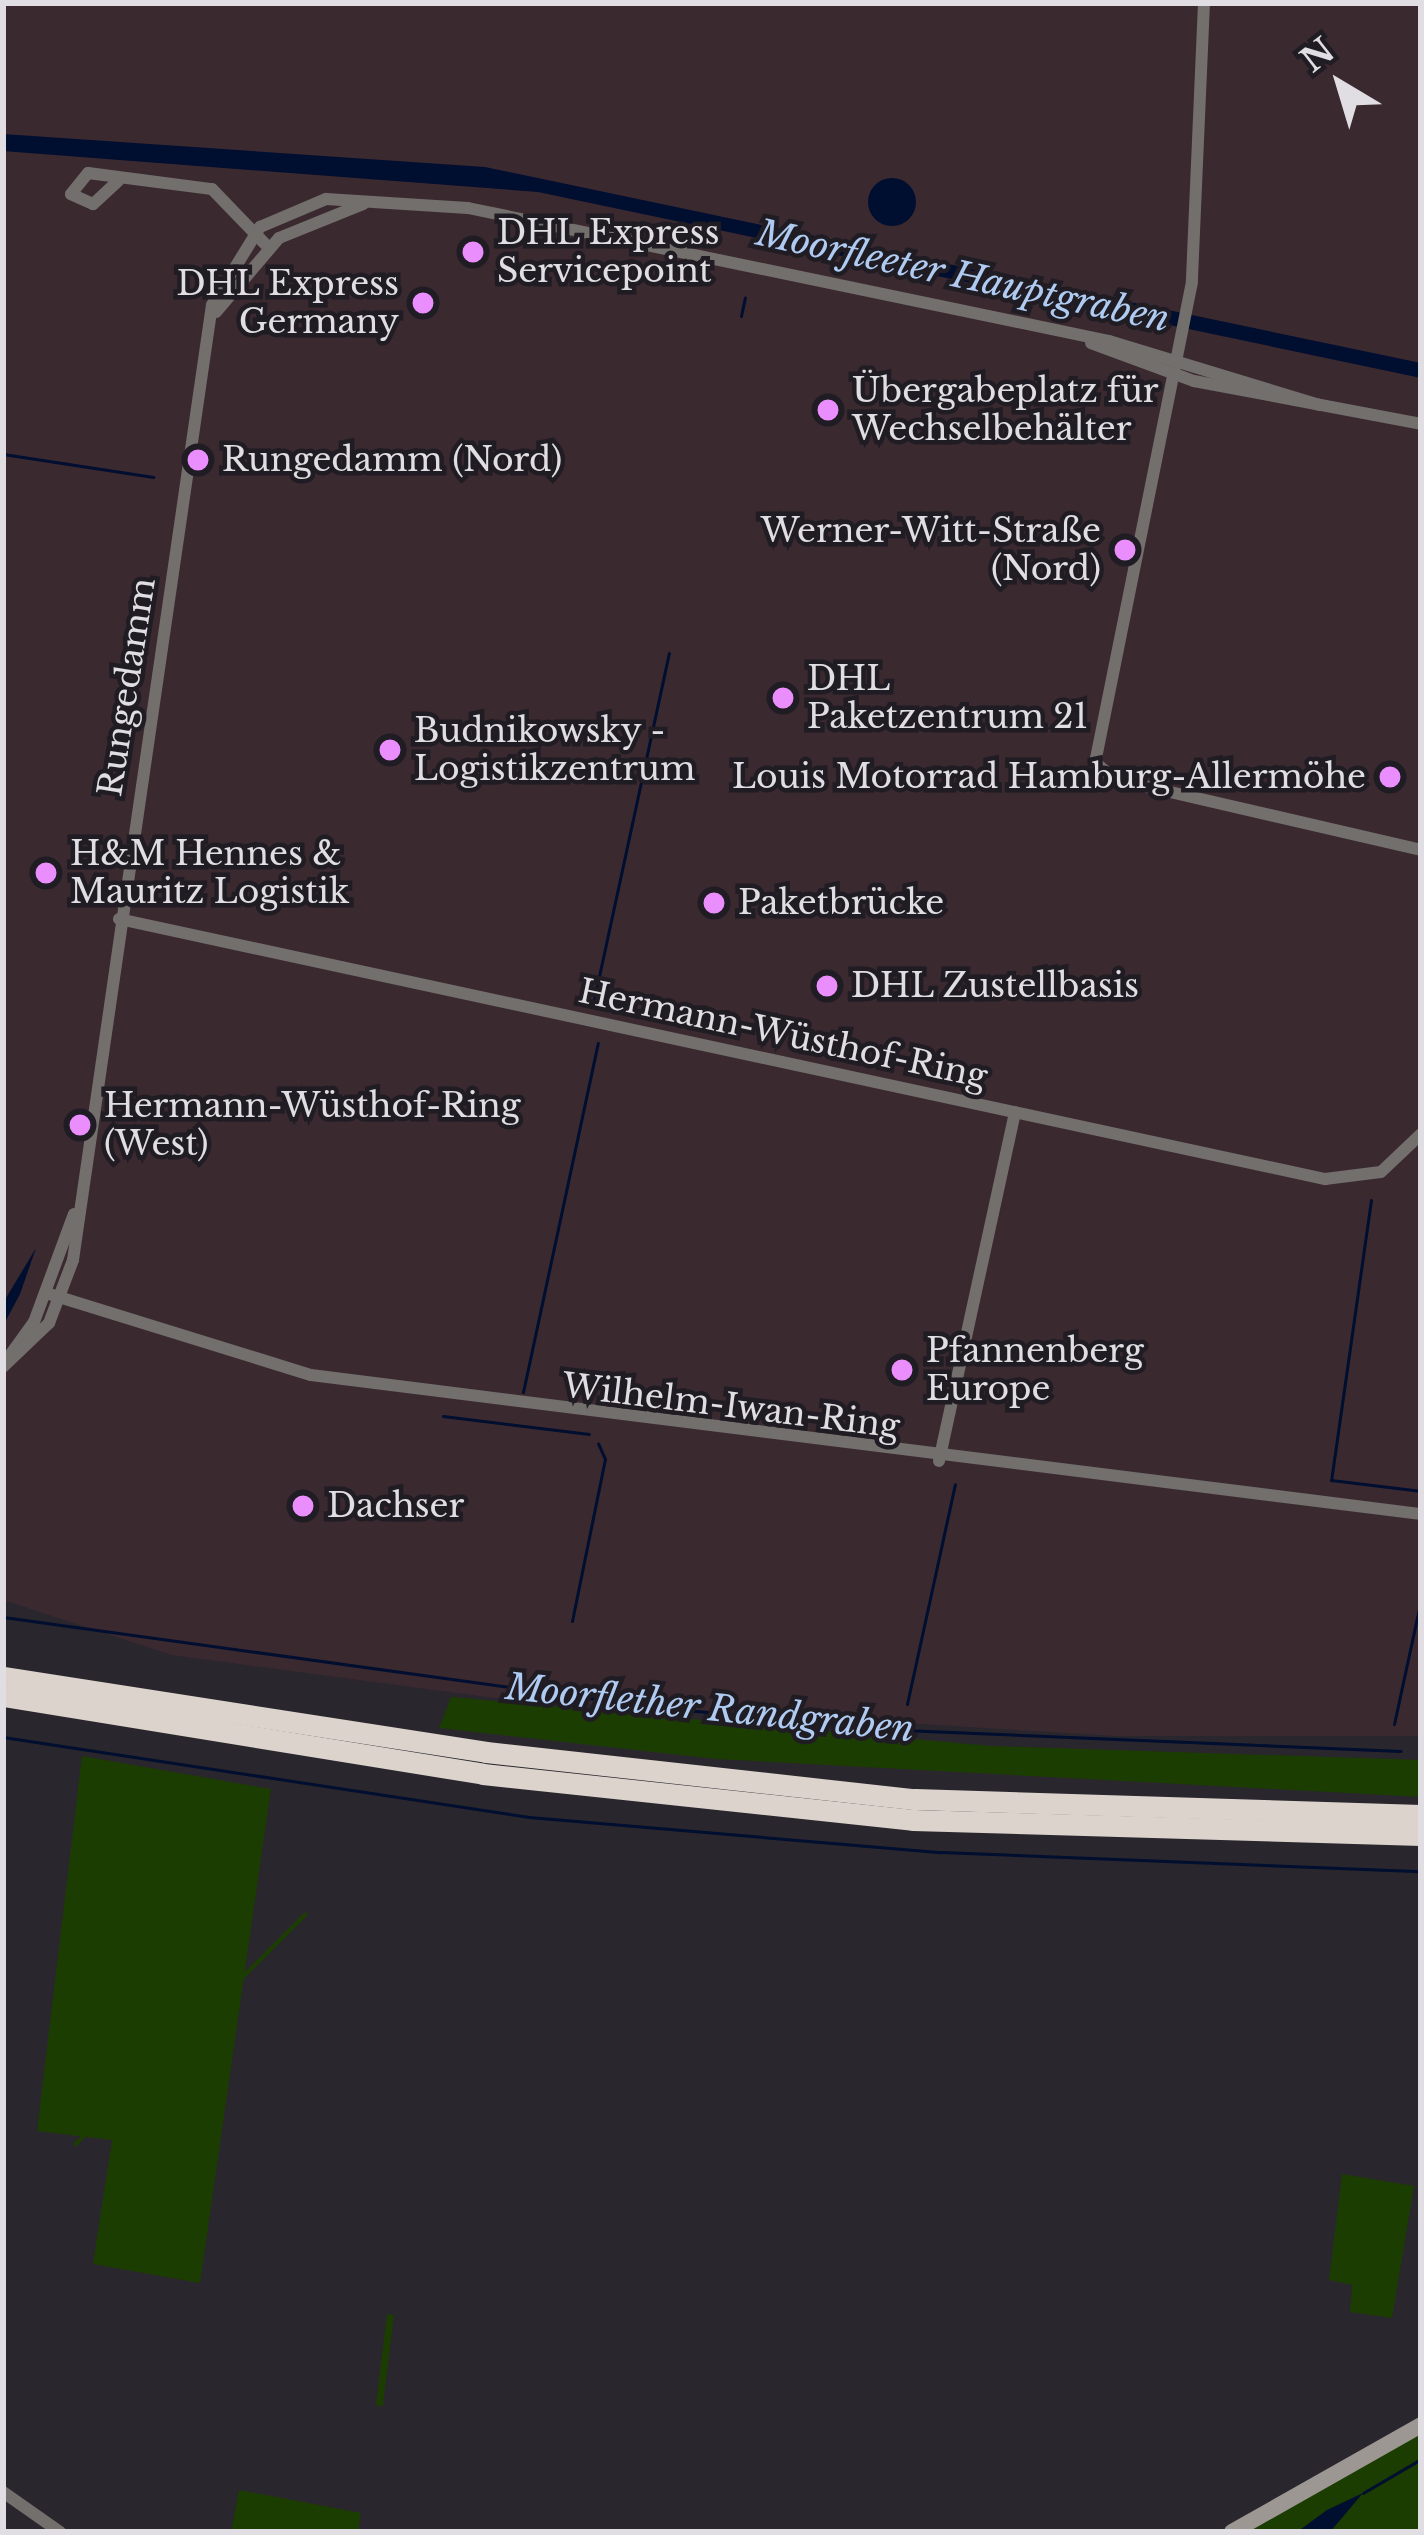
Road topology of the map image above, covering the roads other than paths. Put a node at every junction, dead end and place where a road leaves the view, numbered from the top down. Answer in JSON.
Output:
{"nodes":[{"id":1,"x":1204,"y":3,"type":"edge"},
{"id":2,"x":118,"y":181,"type":"dead end"},
{"id":3,"x":382,"y":201,"type":"junction"},
{"id":4,"x":255,"y":232,"type":"junction"},
{"id":5,"x":268,"y":247,"type":"junction"},
{"id":6,"x":211,"y":324,"type":"junction"},
{"id":7,"x":1086,"y":340,"type":"junction"},
{"id":8,"x":1177,"y":357,"type":"junction"},
{"id":9,"x":1174,"y":375,"type":"junction"},
{"id":10,"x":1321,"y":405,"type":"junction"},
{"id":11,"x":1421,"y":424,"type":"edge"},
{"id":12,"x":1421,"y":850,"type":"edge"},
{"id":13,"x":119,"y":919,"type":"junction"},
{"id":14,"x":1015,"y":1112,"type":"junction"},
{"id":15,"x":1421,"y":1134,"type":"edge"},
{"id":16,"x":78,"y":1202,"type":"junction"},
{"id":17,"x":46,"y":1293,"type":"junction"},
{"id":18,"x":62,"y":1298,"type":"junction"},
{"id":19,"x":3,"y":1365,"type":"edge"},
{"id":20,"x":939,"y":1460,"type":"junction"},
{"id":21,"x":1421,"y":1514,"type":"edge"},
{"id":22,"x":3,"y":1677,"type":"edge"},
{"id":23,"x":3,"y":1696,"type":"edge"},
{"id":24,"x":1421,"y":1815,"type":"edge"},
{"id":25,"x":1421,"y":1834,"type":"edge"},
{"id":26,"x":1421,"y":2425,"type":"edge"},
{"id":27,"x":3,"y":2492,"type":"edge"},
{"id":28,"x":60,"y":2532,"type":"edge"},
{"id":29,"x":1232,"y":2532,"type":"edge"}],
"edges":[{"from":1,"to":8,"type":"street"},
{"from":2,"to":4,"type":"street"},
{"from":3,"to":4,"type":"street","name":"Rungedamm"},
{"from":3,"to":5,"type":"street","name":"Rungedamm"},
{"from":3,"to":7,"type":"street","name":"Rungedamm"},
{"from":4,"to":5,"type":"street"},
{"from":4,"to":6,"type":"street","name":"Rungedamm"},
{"from":5,"to":6,"type":"street","name":"Rungedamm"},
{"from":6,"to":13,"type":"street","name":"Rungedamm"},
{"from":7,"to":8,"type":"street","name":"Rungedamm"},
{"from":7,"to":9,"type":"street","name":"Rungedamm"},
{"from":8,"to":9,"type":"street"},
{"from":8,"to":10,"type":"street","name":"Rungedamm"},
{"from":9,"to":10,"type":"street","name":"Rungedamm"},
{"from":9,"to":12,"type":"street"},
{"from":10,"to":11,"type":"street","name":"Rungedamm"},
{"from":13,"to":14,"type":"street","name":"Hermann-Wüsthof-Ring"},
{"from":13,"to":16,"type":"street","name":"Rungedamm"},
{"from":14,"to":15,"type":"street","name":"Hermann-Wüsthof-Ring"},
{"from":14,"to":20,"type":"street"},
{"from":16,"to":17,"type":"street","name":"Rungedamm"},
{"from":16,"to":18,"type":"street","name":"Rungedamm"},
{"from":17,"to":18,"type":"street","name":"Wilhelm-Iwan-Ring"},
{"from":17,"to":19,"type":"street","name":"Rungedamm"},
{"from":18,"to":19,"type":"street","name":"Rungedamm"},
{"from":18,"to":20,"type":"street","name":"Wilhelm-Iwan-Ring"},
{"from":20,"to":21,"type":"street","name":"Wilhelm-Iwan-Ring"},
{"from":22,"to":24,"type":"highway"},
{"from":23,"to":25,"type":"highway"},
{"from":26,"to":29,"type":"street"},
{"from":27,"to":28,"type":"street"}]}
